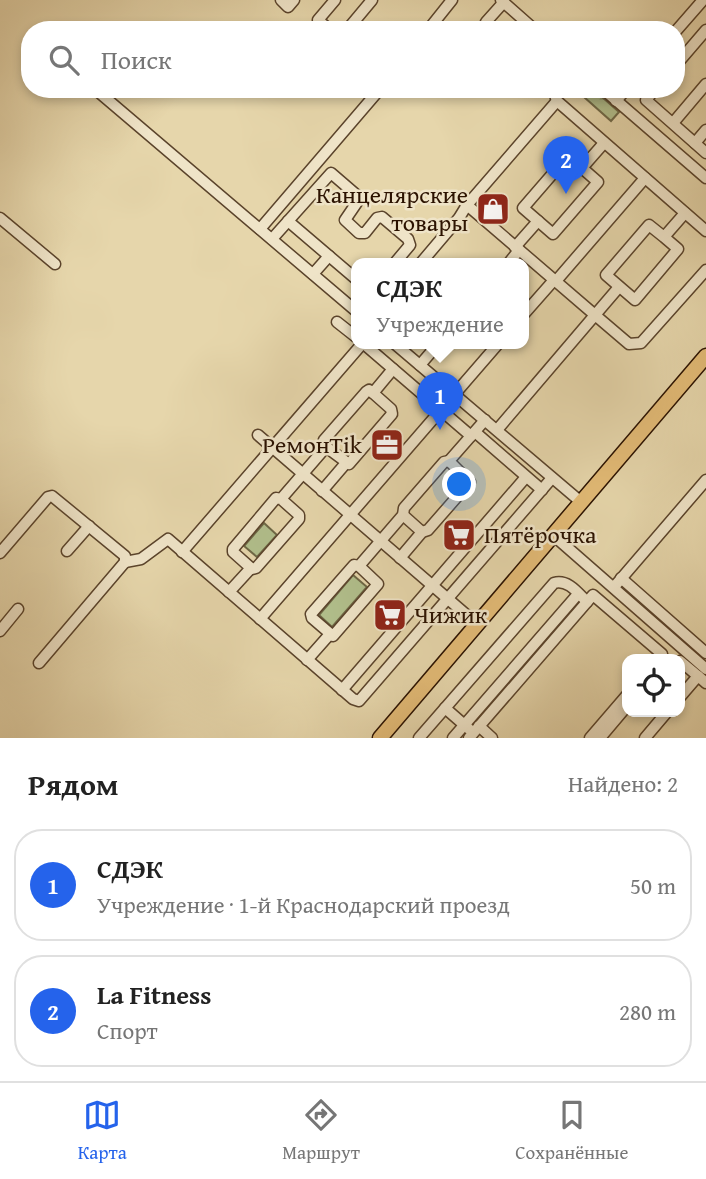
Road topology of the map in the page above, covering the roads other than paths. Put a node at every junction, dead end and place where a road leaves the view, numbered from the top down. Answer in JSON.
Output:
{"nodes":[{"id":1,"x":281,"y":0,"type":"edge"},
{"id":2,"x":293,"y":0,"type":"edge"},
{"id":3,"x":335,"y":0,"type":"edge"},
{"id":4,"x":372,"y":0,"type":"edge"},
{"id":5,"x":453,"y":0,"type":"edge"},
{"id":6,"x":503,"y":1,"type":"edge"},
{"id":7,"x":702,"y":6,"type":"edge"},
{"id":8,"x":319,"y":21,"type":"edge"},
{"id":9,"x":354,"y":21,"type":"edge"},
{"id":10,"x":436,"y":21,"type":"edge"},
{"id":11,"x":487,"y":21,"type":"edge"},
{"id":12,"x":525,"y":21,"type":"edge"},
{"id":13,"x":685,"y":22,"type":"edge"},
{"id":14,"x":706,"y":30,"type":"edge"},
{"id":15,"x":685,"y":54,"type":"edge"},
{"id":16,"x":706,"y":84,"type":"edge"},
{"id":17,"x":106,"y":98,"type":"edge"},
{"id":18,"x":372,"y":98,"type":"edge"},
{"id":19,"x":556,"y":98,"type":"edge"},
{"id":20,"x":613,"y":98,"type":"edge"},
{"id":21,"x":618,"y":98,"type":"edge"},
{"id":22,"x":648,"y":98,"type":"edge"},
{"id":23,"x":557,"y":101,"type":"junction"},
{"id":24,"x":616,"y":101,"type":"junction"},
{"id":25,"x":673,"y":124,"type":"junction"},
{"id":26,"x":706,"y":130,"type":"edge"},
{"id":27,"x":604,"y":143,"type":"junction"},
{"id":28,"x":695,"y":143,"type":"junction"},
{"id":29,"x":706,"y":153,"type":"edge"},
{"id":30,"x":582,"y":168,"type":"junction"},
{"id":31,"x":645,"y":178,"type":"junction"},
{"id":32,"x":706,"y":178,"type":"edge"},
{"id":33,"x":467,"y":205,"type":"junction"},
{"id":34,"x":685,"y":213,"type":"junction"},
{"id":35,"x":0,"y":218,"type":"edge"},
{"id":36,"x":288,"y":221,"type":"junction"},
{"id":37,"x":538,"y":221,"type":"junction"},
{"id":38,"x":260,"y":229,"type":"junction"},
{"id":39,"x":706,"y":232,"type":"edge"},
{"id":40,"x":664,"y":237,"type":"junction"},
{"id":41,"x":272,"y":239,"type":"junction"},
{"id":42,"x":517,"y":248,"type":"junction"},
{"id":43,"x":329,"y":256,"type":"junction"},
{"id":44,"x":399,"y":258,"type":"edge"},
{"id":45,"x":425,"y":258,"type":"edge"},
{"id":46,"x":511,"y":258,"type":"edge"},
{"id":47,"x":529,"y":258,"type":"edge"},
{"id":48,"x":529,"y":258,"type":"edge"},
{"id":49,"x":55,"y":264,"type":"dead end"},
{"id":50,"x":706,"y":270,"type":"edge"},
{"id":51,"x":313,"y":274,"type":"junction"},
{"id":52,"x":351,"y":275,"type":"edge"},
{"id":53,"x":555,"y":281,"type":"junction"},
{"id":54,"x":619,"y":287,"type":"junction"},
{"id":55,"x":351,"y":306,"type":"edge"},
{"id":56,"x":529,"y":309,"type":"edge"},
{"id":57,"x":595,"y":315,"type":"junction"},
{"id":58,"x":337,"y":322,"type":"dead end"},
{"id":59,"x":351,"y":333,"type":"edge"},
{"id":60,"x":359,"y":349,"type":"edge"},
{"id":61,"x":369,"y":349,"type":"edge"},
{"id":62,"x":401,"y":349,"type":"edge"},
{"id":63,"x":434,"y":349,"type":"edge"},
{"id":64,"x":494,"y":349,"type":"edge"},
{"id":65,"x":706,"y":356,"type":"edge"},
{"id":66,"x":420,"y":365,"type":"junction"},
{"id":67,"x":393,"y":369,"type":"junction"},
{"id":68,"x":373,"y":393,"type":"junction"},
{"id":69,"x":454,"y":395,"type":"junction"},
{"id":70,"x":441,"y":411,"type":"junction"},
{"id":71,"x":485,"y":420,"type":"junction"},
{"id":72,"x":497,"y":430,"type":"junction"},
{"id":73,"x":473,"y":434,"type":"junction"},
{"id":74,"x":258,"y":435,"type":"dead end"},
{"id":75,"x":326,"y":447,"type":"junction"},
{"id":76,"x":272,"y":448,"type":"junction"},
{"id":77,"x":449,"y":461,"type":"junction"},
{"id":78,"x":346,"y":463,"type":"junction"},
{"id":79,"x":303,"y":474,"type":"junction"},
{"id":80,"x":526,"y":477,"type":"junction"},
{"id":81,"x":552,"y":478,"type":"junction"},
{"id":82,"x":706,"y":480,"type":"edge"},
{"id":83,"x":542,"y":490,"type":"junction"},
{"id":84,"x":322,"y":491,"type":"junction"},
{"id":85,"x":281,"y":499,"type":"junction"},
{"id":86,"x":581,"y":502,"type":"junction"},
{"id":87,"x":350,"y":515,"type":"junction"},
{"id":88,"x":403,"y":515,"type":"junction"},
{"id":89,"x":89,"y":526,"type":"junction"},
{"id":90,"x":422,"y":532,"type":"junction"},
{"id":91,"x":553,"y":535,"type":"junction"},
{"id":92,"x":380,"y":541,"type":"junction"},
{"id":93,"x":67,"y":551,"type":"dead end"},
{"id":94,"x":182,"y":552,"type":"junction"},
{"id":95,"x":0,"y":553,"type":"edge"},
{"id":96,"x":400,"y":558,"type":"junction"},
{"id":97,"x":125,"y":562,"type":"junction"},
{"id":98,"x":359,"y":566,"type":"junction"},
{"id":99,"x":251,"y":568,"type":"junction"},
{"id":100,"x":617,"y":583,"type":"junction"},
{"id":101,"x":432,"y":586,"type":"junction"},
{"id":102,"x":229,"y":593,"type":"junction"},
{"id":103,"x":583,"y":598,"type":"junction"},
{"id":104,"x":447,"y":599,"type":"junction"},
{"id":105,"x":18,"y":609,"type":"dead end"},
{"id":106,"x":260,"y":619,"type":"junction"},
{"id":107,"x":477,"y":624,"type":"junction"},
{"id":108,"x":0,"y":631,"type":"edge"},
{"id":109,"x":330,"y":634,"type":"junction"},
{"id":110,"x":706,"y":653,"type":"edge"},
{"id":111,"x":662,"y":654,"type":"edge"},
{"id":112,"x":307,"y":660,"type":"junction"},
{"id":113,"x":39,"y":663,"type":"dead end"},
{"id":114,"x":685,"y":664,"type":"edge"},
{"id":115,"x":703,"y":676,"type":"edge"},
{"id":116,"x":342,"y":690,"type":"junction"},
{"id":117,"x":685,"y":692,"type":"edge"},
{"id":118,"x":622,"y":701,"type":"edge"},
{"id":119,"x":445,"y":708,"type":"junction"},
{"id":120,"x":622,"y":712,"type":"edge"},
{"id":121,"x":663,"y":717,"type":"edge"},
{"id":122,"x":464,"y":725,"type":"junction"},
{"id":123,"x":472,"y":734,"type":"edge"},
{"id":124,"x":380,"y":738,"type":"edge"},
{"id":125,"x":419,"y":738,"type":"edge"},
{"id":126,"x":453,"y":738,"type":"edge"},
{"id":127,"x":492,"y":738,"type":"edge"},
{"id":128,"x":590,"y":738,"type":"edge"},
{"id":129,"x":600,"y":738,"type":"edge"},
{"id":130,"x":645,"y":738,"type":"edge"}],
"edges":[{"from":1,"to":2,"type":"street"},
{"from":3,"to":8,"type":"street"},
{"from":4,"to":9,"type":"street"},
{"from":5,"to":10,"type":"street"},
{"from":6,"to":11,"type":"street"},
{"from":6,"to":12,"type":"street"},
{"from":7,"to":13,"type":"street"},
{"from":14,"to":15,"type":"street"},
{"from":16,"to":25,"type":"street"},
{"from":17,"to":38,"type":"street"},
{"from":18,"to":38,"type":"street"},
{"from":19,"to":23,"type":"street"},
{"from":20,"to":24,"type":"street"},
{"from":21,"to":24,"type":"street"},
{"from":22,"to":25,"type":"street"},
{"from":23,"to":27,"type":"street"},
{"from":23,"to":33,"type":"street"},
{"from":24,"to":32,"type":"street"},
{"from":25,"to":28,"type":"street"},
{"from":26,"to":28,"type":"street"},
{"from":27,"to":30,"type":"street"},
{"from":27,"to":31,"type":"street"},
{"from":28,"to":29,"type":"street"},
{"from":30,"to":37,"type":"street"},
{"from":30,"to":37,"type":"street"},
{"from":31,"to":34,"type":"street"},
{"from":31,"to":53,"type":"street"},
{"from":33,"to":42,"type":"street"},
{"from":33,"to":45,"type":"street"},
{"from":34,"to":39,"type":"street"},
{"from":34,"to":40,"type":"street"},
{"from":35,"to":49,"type":"street"},
{"from":36,"to":41,"type":"street"},
{"from":36,"to":43,"type":"street"},
{"from":36,"to":44,"type":"street"},
{"from":37,"to":42,"type":"street"},
{"from":38,"to":41,"type":"street"},
{"from":40,"to":54,"type":"street"},
{"from":40,"to":54,"type":"street"},
{"from":41,"to":51,"type":"street"},
{"from":42,"to":46,"type":"street"},
{"from":42,"to":48,"type":"street"},
{"from":43,"to":51,"type":"street"},
{"from":43,"to":52,"type":"street"},
{"from":47,"to":53,"type":"street"},
{"from":50,"to":57,"type":"street"},
{"from":51,"to":55,"type":"street"},
{"from":53,"to":56,"type":"street"},
{"from":53,"to":57,"type":"street"},
{"from":54,"to":57,"type":"street"},
{"from":57,"to":72,"type":"street"},
{"from":58,"to":59,"type":"street"},
{"from":60,"to":76,"type":"street"},
{"from":61,"to":67,"type":"street"},
{"from":62,"to":66,"type":"street"},
{"from":63,"to":66,"type":"street"},
{"from":64,"to":69,"type":"street"},
{"from":65,"to":86,"type":"main road"},
{"from":66,"to":69,"type":"street"},
{"from":67,"to":68,"type":"street"},
{"from":67,"to":70,"type":"street"},
{"from":68,"to":75,"type":"street"},
{"from":68,"to":78,"type":"street"},
{"from":69,"to":70,"type":"street"},
{"from":69,"to":71,"type":"street"},
{"from":70,"to":73,"type":"street"},
{"from":70,"to":87,"type":"street"},
{"from":71,"to":72,"type":"street"},
{"from":71,"to":73,"type":"street"},
{"from":72,"to":81,"type":"street"},
{"from":73,"to":77,"type":"street"},
{"from":73,"to":80,"type":"street"},
{"from":74,"to":76,"type":"street"},
{"from":75,"to":78,"type":"street"},
{"from":75,"to":79,"type":"street"},
{"from":76,"to":79,"type":"street"},
{"from":76,"to":94,"type":"street"},
{"from":77,"to":88,"type":"street"},
{"from":77,"to":90,"type":"street"},
{"from":78,"to":84,"type":"street"},
{"from":79,"to":84,"type":"street"},
{"from":79,"to":85,"type":"street"},
{"from":80,"to":83,"type":"street"},
{"from":80,"to":101,"type":"street"},
{"from":81,"to":83,"type":"street"},
{"from":81,"to":86,"type":"street"},
{"from":82,"to":100,"type":"street"},
{"from":83,"to":104,"type":"street"},
{"from":84,"to":87,"type":"street"},
{"from":85,"to":99,"type":"street"},
{"from":85,"to":99,"type":"street"},
{"from":86,"to":91,"type":"main road"},
{"from":87,"to":92,"type":"street"},
{"from":87,"to":106,"type":"street"},
{"from":88,"to":90,"type":"street"},
{"from":88,"to":92,"type":"street"},
{"from":89,"to":93,"type":"street"},
{"from":89,"to":95,"type":"street"},
{"from":89,"to":97,"type":"street"},
{"from":90,"to":96,"type":"street"},
{"from":91,"to":100,"type":"street"},
{"from":91,"to":107,"type":"main road"},
{"from":92,"to":96,"type":"street"},
{"from":92,"to":98,"type":"street"},
{"from":94,"to":97,"type":"street"},
{"from":94,"to":102,"type":"street"},
{"from":96,"to":101,"type":"street"},
{"from":97,"to":113,"type":"street"},
{"from":98,"to":109,"type":"street"},
{"from":98,"to":109,"type":"street"},
{"from":99,"to":102,"type":"street"},
{"from":100,"to":110,"type":"street"},
{"from":100,"to":115,"type":"street"},
{"from":101,"to":104,"type":"street"},
{"from":101,"to":116,"type":"street"},
{"from":102,"to":106,"type":"street"},
{"from":103,"to":111,"type":"street"},
{"from":103,"to":119,"type":"street"},
{"from":103,"to":122,"type":"street"},
{"from":103,"to":123,"type":"street"},
{"from":104,"to":107,"type":"street"},
{"from":104,"to":116,"type":"street"},
{"from":105,"to":108,"type":"street"},
{"from":106,"to":112,"type":"street"},
{"from":107,"to":124,"type":"main road"},
{"from":109,"to":112,"type":"street"},
{"from":112,"to":116,"type":"street"},
{"from":114,"to":115,"type":"street"},
{"from":115,"to":117,"type":"street"},
{"from":118,"to":128,"type":"street"},
{"from":119,"to":122,"type":"street"},
{"from":119,"to":125,"type":"street"},
{"from":120,"to":129,"type":"street"},
{"from":121,"to":130,"type":"street"},
{"from":122,"to":123,"type":"street"},
{"from":122,"to":126,"type":"street"},
{"from":123,"to":127,"type":"street"}]}
